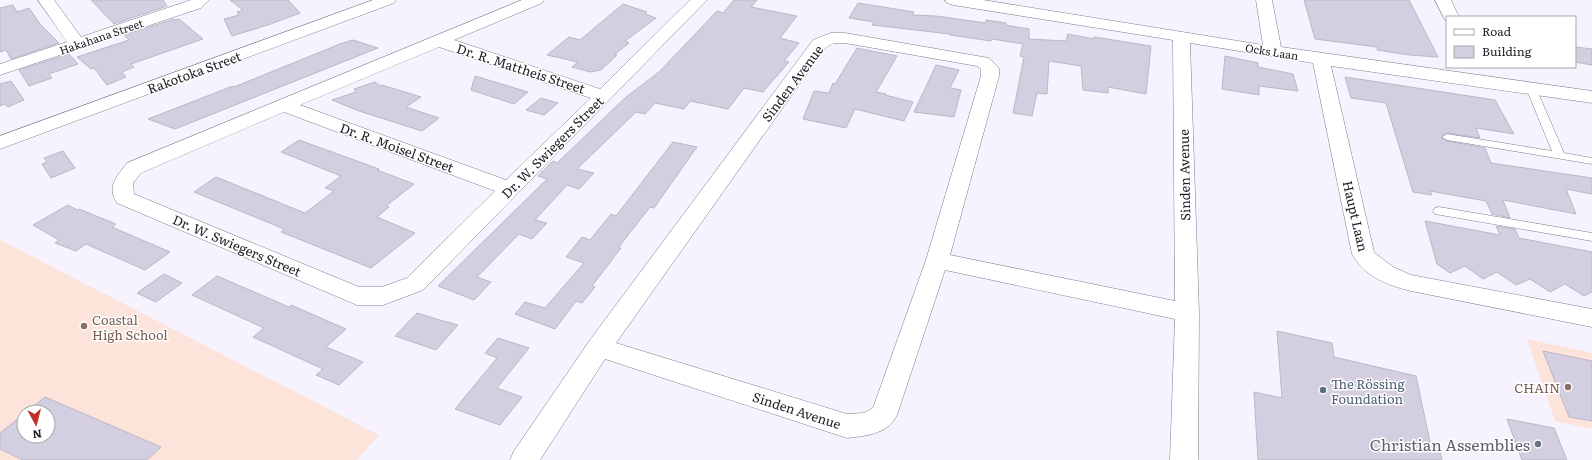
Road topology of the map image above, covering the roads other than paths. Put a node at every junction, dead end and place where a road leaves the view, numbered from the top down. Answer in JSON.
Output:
{"nodes":[{"id":1,"x":46,"y":0,"type":"edge"},
{"id":2,"x":201,"y":0,"type":"edge"},
{"id":3,"x":388,"y":0,"type":"edge"},
{"id":4,"x":536,"y":0,"type":"edge"},
{"id":5,"x":699,"y":0,"type":"edge"},
{"id":6,"x":952,"y":0,"type":"edge"},
{"id":7,"x":1264,"y":0,"type":"edge"},
{"id":8,"x":1443,"y":0,"type":"edge"},
{"id":9,"x":1451,"y":16,"type":"edge"},
{"id":10,"x":1181,"y":37,"type":"junction"},
{"id":11,"x":439,"y":41,"type":"junction"},
{"id":12,"x":77,"y":44,"type":"junction"},
{"id":13,"x":1273,"y":51,"type":"junction"},
{"id":14,"x":1321,"y":59,"type":"junction"},
{"id":15,"x":0,"y":70,"type":"edge"},
{"id":16,"x":1477,"y":74,"type":"edge"},
{"id":17,"x":1531,"y":88,"type":"junction"},
{"id":18,"x":604,"y":96,"type":"junction"},
{"id":19,"x":1592,"y":97,"type":"edge"},
{"id":20,"x":284,"y":106,"type":"junction"},
{"id":21,"x":1447,"y":137,"type":"dead end"},
{"id":22,"x":0,"y":143,"type":"edge"},
{"id":23,"x":1560,"y":156,"type":"junction"},
{"id":24,"x":1592,"y":161,"type":"edge"},
{"id":25,"x":510,"y":188,"type":"junction"},
{"id":26,"x":1439,"y":211,"type":"dead end"},
{"id":27,"x":1592,"y":237,"type":"edge"},
{"id":28,"x":937,"y":260,"type":"junction"},
{"id":29,"x":1187,"y":313,"type":"junction"},
{"id":30,"x":1592,"y":318,"type":"edge"},
{"id":31,"x":599,"y":347,"type":"junction"},
{"id":32,"x":524,"y":460,"type":"edge"},
{"id":33,"x":1184,"y":460,"type":"edge"}],
"edges":[{"from":1,"to":12,"type":"street"},
{"from":2,"to":12,"type":"street","name":"Hakahana Street"},
{"from":3,"to":22,"type":"street","name":"Rakotoka Street"},
{"from":4,"to":11,"type":"street","name":"Dr. W. Swiegers Street"},
{"from":5,"to":18,"type":"street","name":"Dr. W. Swiegers Street"},
{"from":6,"to":10,"type":"street","name":"Ocks Laan"},
{"from":7,"to":13,"type":"street"},
{"from":8,"to":9,"type":"street"},
{"from":10,"to":13,"type":"street","name":"Ocks Laan"},
{"from":10,"to":29,"type":"street","name":"Sinden Avenue"},
{"from":11,"to":18,"type":"street","name":"Dr. R. Mattheis Street"},
{"from":11,"to":20,"type":"street","name":"Dr. W. Swiegers Street"},
{"from":12,"to":15,"type":"street","name":"Hakahana Street"},
{"from":13,"to":14,"type":"street","name":"Ocks Laan"},
{"from":14,"to":16,"type":"street","name":"Ocks Laan"},
{"from":14,"to":30,"type":"street","name":"Haupt Laan"},
{"from":16,"to":17,"type":"street","name":"Ocks Laan"},
{"from":17,"to":19,"type":"street","name":"Ocks Laan"},
{"from":17,"to":23,"type":"lane"},
{"from":18,"to":25,"type":"street","name":"Dr. W. Swiegers Street"},
{"from":20,"to":25,"type":"street","name":"Dr. R. Moisel Street"},
{"from":20,"to":25,"type":"street","name":"Dr. W. Swiegers Street"},
{"from":21,"to":23,"type":"lane"},
{"from":23,"to":24,"type":"lane"},
{"from":26,"to":27,"type":"lane"},
{"from":28,"to":29,"type":"street"},
{"from":28,"to":31,"type":"street","name":"Sinden Avenue"},
{"from":28,"to":31,"type":"street","name":"Sinden Avenue"},
{"from":29,"to":33,"type":"street","name":"Sinden Avenue"},
{"from":31,"to":32,"type":"street","name":"Sinden Avenue"}]}
